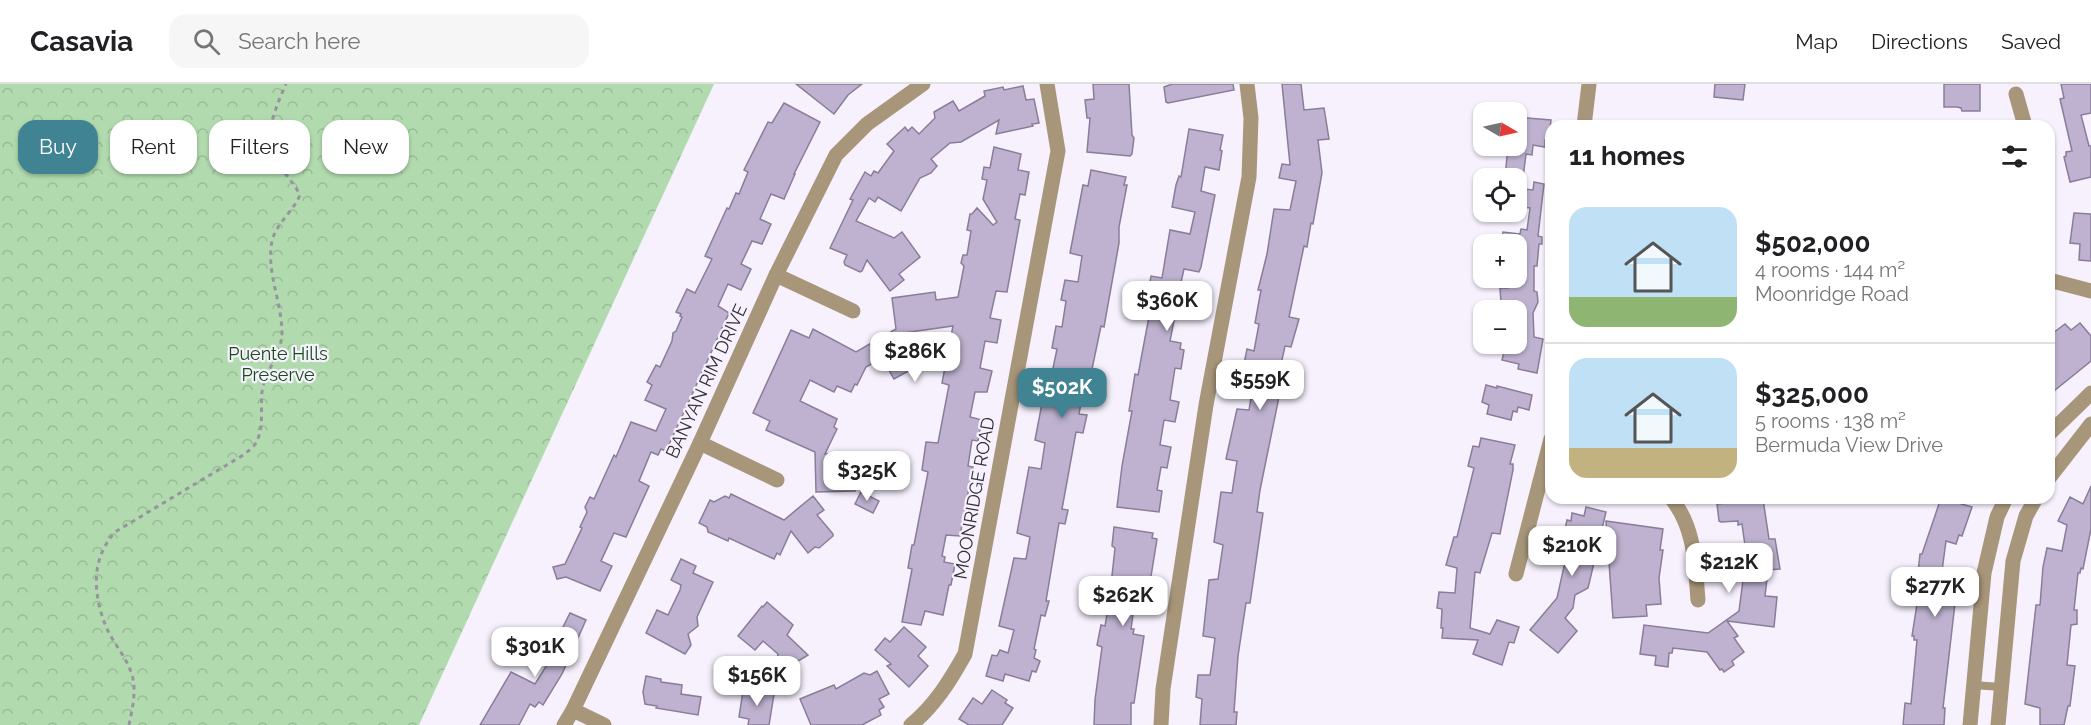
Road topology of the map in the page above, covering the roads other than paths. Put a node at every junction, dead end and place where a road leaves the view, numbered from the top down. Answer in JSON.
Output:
{"nodes":[{"id":1,"x":923,"y":84,"type":"edge"},
{"id":2,"x":1047,"y":84,"type":"edge"},
{"id":3,"x":1247,"y":84,"type":"edge"},
{"id":4,"x":1589,"y":84,"type":"edge"},
{"id":5,"x":2016,"y":94,"type":"dead end"},
{"id":6,"x":1585,"y":120,"type":"edge"},
{"id":7,"x":2023,"y":120,"type":"edge"},
{"id":8,"x":776,"y":275,"type":"junction"},
{"id":9,"x":2055,"y":282,"type":"edge"},
{"id":10,"x":2091,"y":291,"type":"edge"},
{"id":11,"x":853,"y":311,"type":"dead end"},
{"id":12,"x":2091,"y":393,"type":"edge"},
{"id":13,"x":2091,"y":424,"type":"edge"},
{"id":14,"x":2055,"y":428,"type":"edge"},
{"id":15,"x":700,"y":443,"type":"junction"},
{"id":16,"x":1545,"y":467,"type":"edge"},
{"id":17,"x":2055,"y":470,"type":"edge"},
{"id":18,"x":777,"y":480,"type":"dead end"},
{"id":19,"x":1676,"y":504,"type":"edge"},
{"id":20,"x":2003,"y":504,"type":"edge"},
{"id":21,"x":2033,"y":504,"type":"edge"},
{"id":22,"x":1516,"y":574,"type":"dead end"},
{"id":23,"x":1698,"y":600,"type":"dead end"},
{"id":24,"x":1973,"y":685,"type":"junction"},
{"id":25,"x":2001,"y":687,"type":"junction"},
{"id":26,"x":573,"y":710,"type":"junction"},
{"id":27,"x":564,"y":725,"type":"edge"},
{"id":28,"x":604,"y":725,"type":"edge"},
{"id":29,"x":911,"y":725,"type":"edge"},
{"id":30,"x":1161,"y":725,"type":"edge"},
{"id":31,"x":1970,"y":725,"type":"edge"},
{"id":32,"x":1998,"y":725,"type":"edge"}],
"edges":[{"from":1,"to":8,"type":"street","name":"BANYAN RIM DRIVE"},
{"from":2,"to":29,"type":"street","name":"MOONRIDGE ROAD"},
{"from":3,"to":30,"type":"street"},
{"from":4,"to":6,"type":"street"},
{"from":5,"to":7,"type":"street"},
{"from":8,"to":11,"type":"street"},
{"from":8,"to":15,"type":"street","name":"BANYAN RIM DRIVE"},
{"from":9,"to":10,"type":"street"},
{"from":12,"to":14,"type":"street"},
{"from":13,"to":17,"type":"street"},
{"from":15,"to":18,"type":"street"},
{"from":15,"to":26,"type":"street","name":"BANYAN RIM DRIVE"},
{"from":16,"to":22,"type":"street"},
{"from":19,"to":23,"type":"street"},
{"from":20,"to":24,"type":"street"},
{"from":21,"to":25,"type":"street"},
{"from":24,"to":25,"type":"lane"},
{"from":24,"to":31,"type":"street"},
{"from":25,"to":32,"type":"street"},
{"from":26,"to":27,"type":"street","name":"BANYAN RIM DRIVE"},
{"from":26,"to":28,"type":"street"}]}
